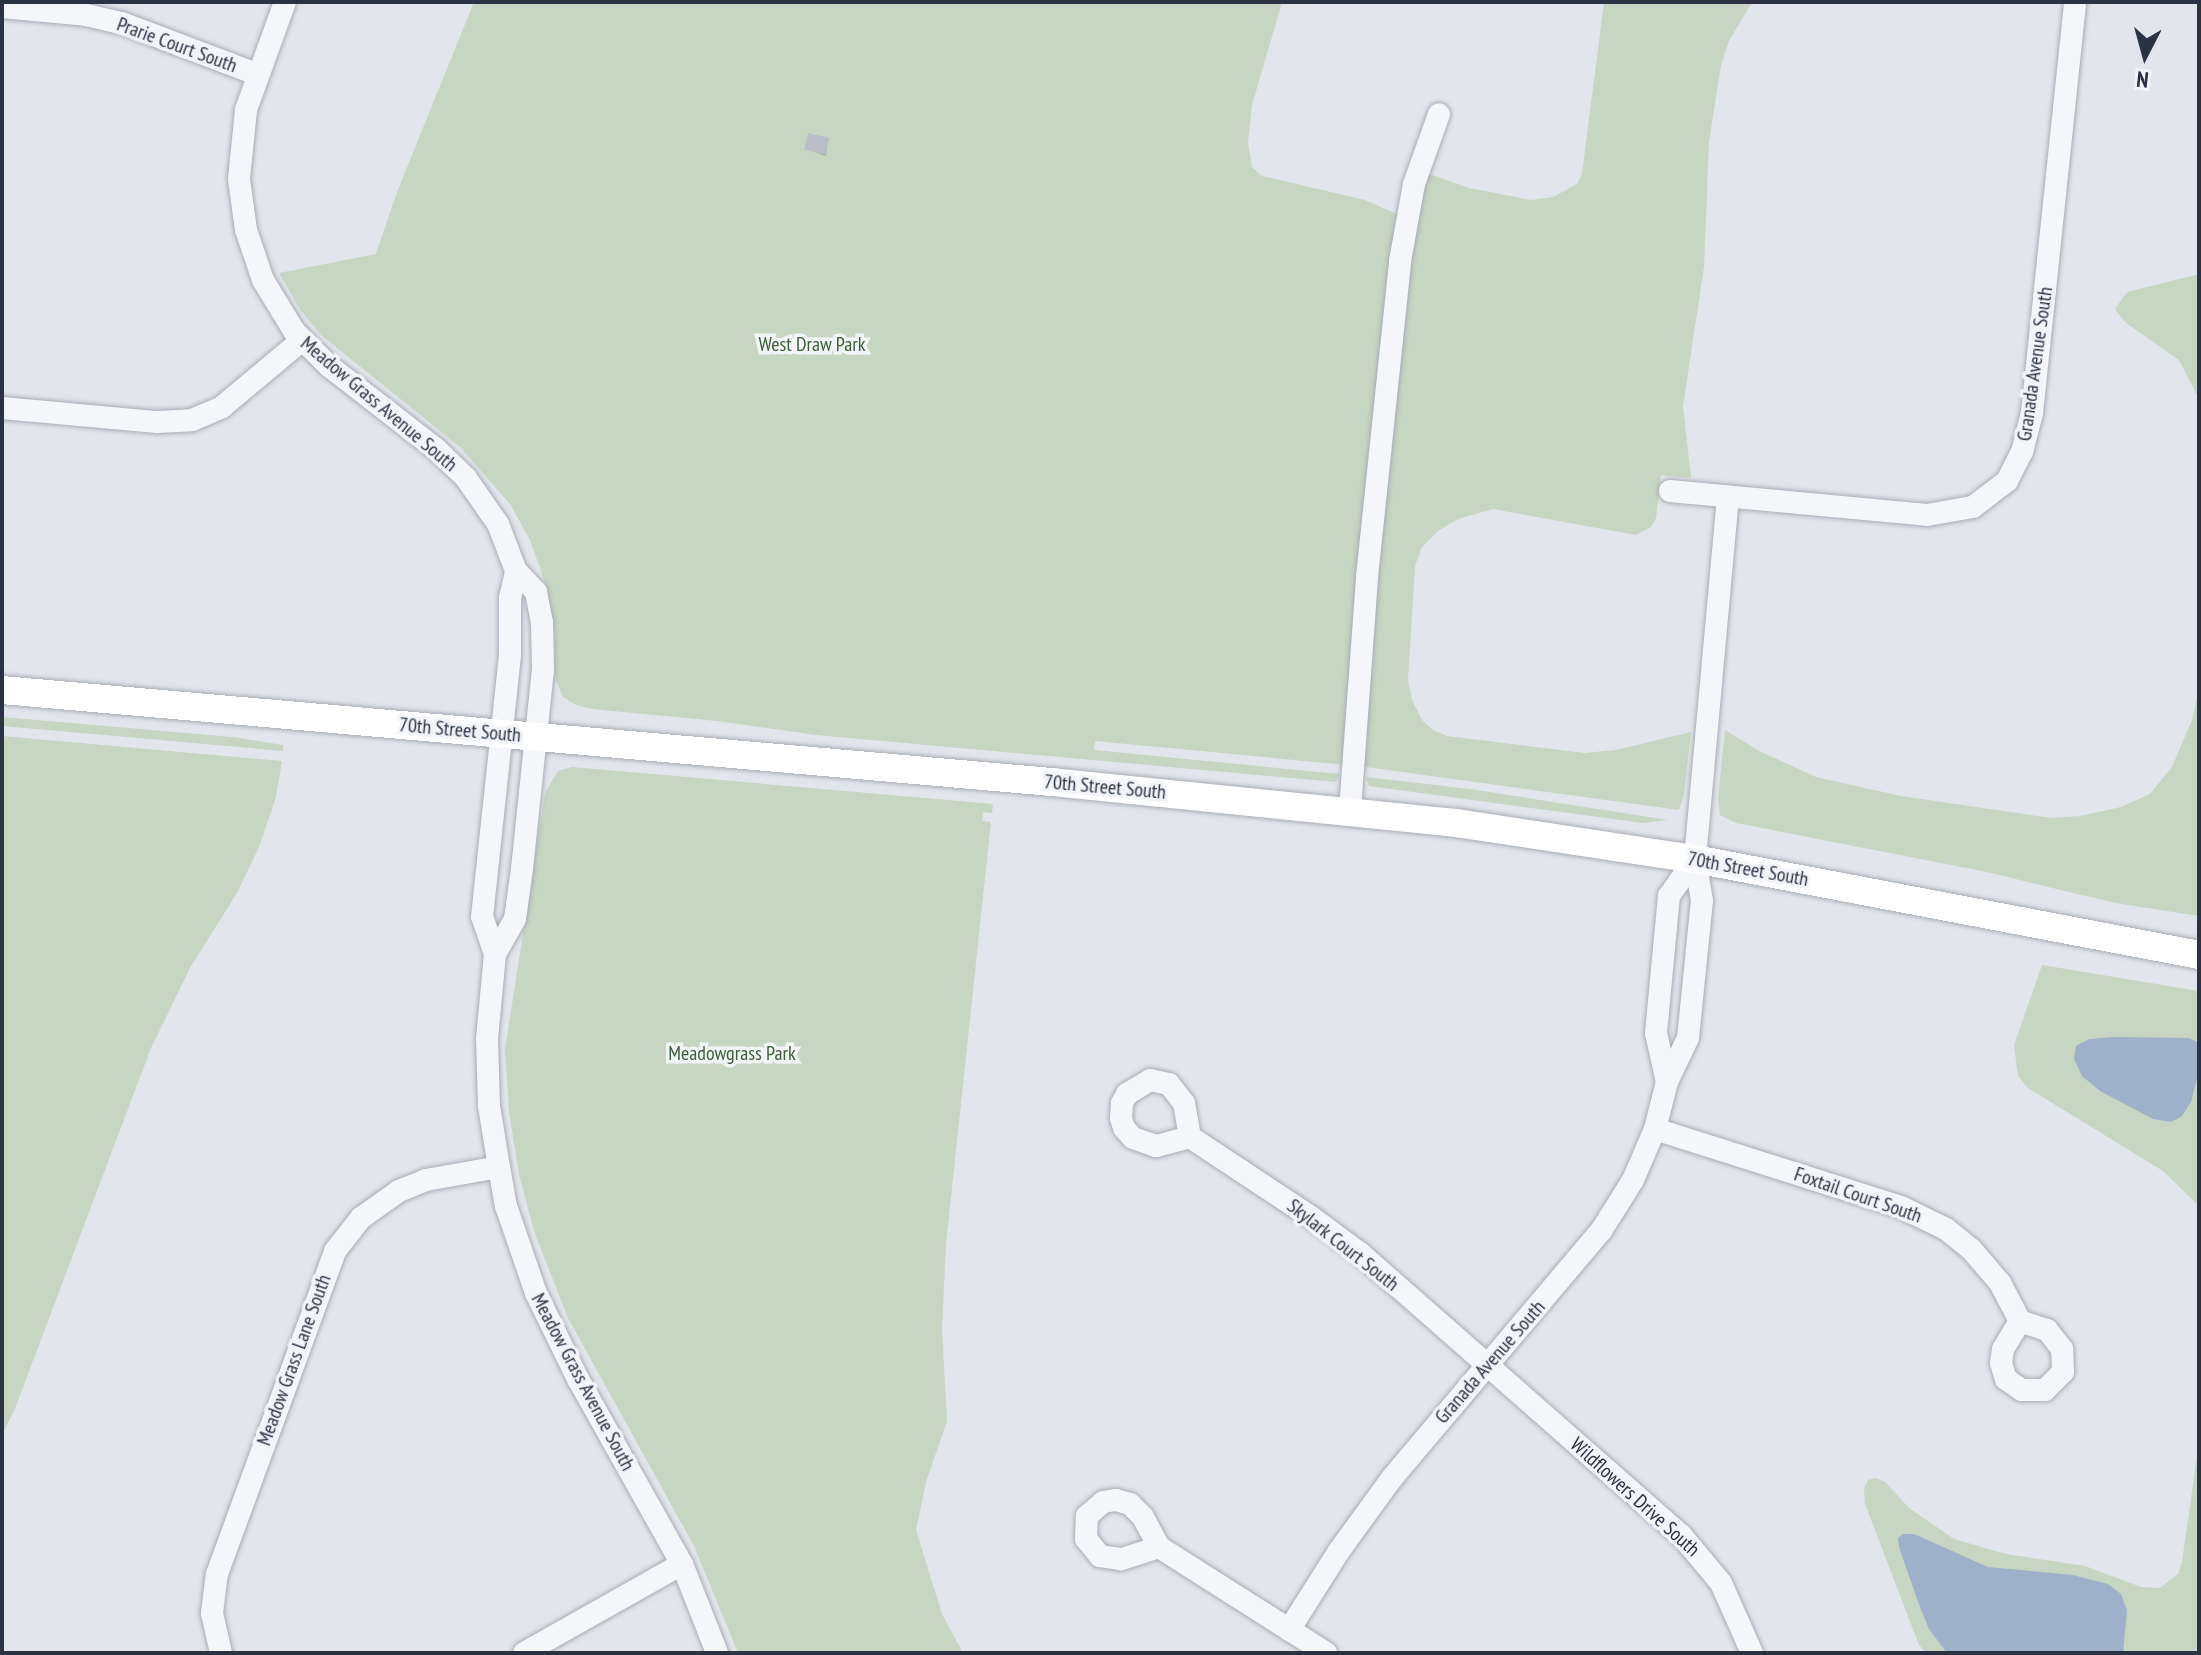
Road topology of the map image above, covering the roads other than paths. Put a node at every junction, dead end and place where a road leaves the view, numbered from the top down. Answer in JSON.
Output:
{"nodes":[{"id":1,"x":285,"y":2,"type":"edge"},
{"id":2,"x":2075,"y":2,"type":"edge"},
{"id":3,"x":2,"y":7,"type":"edge"},
{"id":4,"x":256,"y":74,"type":"junction"},
{"id":5,"x":1439,"y":114,"type":"dead end"},
{"id":6,"x":302,"y":340,"type":"junction"},
{"id":7,"x":2,"y":408,"type":"edge"},
{"id":8,"x":1670,"y":491,"type":"dead end"},
{"id":9,"x":1728,"y":497,"type":"junction"},
{"id":10,"x":516,"y":571,"type":"junction"},
{"id":11,"x":2,"y":690,"type":"edge"},
{"id":12,"x":500,"y":734,"type":"junction"},
{"id":13,"x":536,"y":737,"type":"junction"},
{"id":14,"x":1350,"y":810,"type":"junction"},
{"id":15,"x":1695,"y":859,"type":"junction"},
{"id":16,"x":495,"y":954,"type":"junction"},
{"id":17,"x":2199,"y":955,"type":"edge"},
{"id":18,"x":1667,"y":1082,"type":"junction"},
{"id":19,"x":1655,"y":1129,"type":"junction"},
{"id":20,"x":1190,"y":1137,"type":"dead end"},
{"id":21,"x":499,"y":1167,"type":"junction"},
{"id":22,"x":2020,"y":1321,"type":"dead end"},
{"id":23,"x":1487,"y":1365,"type":"junction"},
{"id":24,"x":1159,"y":1547,"type":"dead end"},
{"id":25,"x":682,"y":1564,"type":"junction"},
{"id":26,"x":1289,"y":1630,"type":"junction"},
{"id":27,"x":221,"y":1653,"type":"edge"},
{"id":28,"x":524,"y":1653,"type":"edge"},
{"id":29,"x":717,"y":1653,"type":"edge"},
{"id":30,"x":1326,"y":1653,"type":"edge"},
{"id":31,"x":1752,"y":1653,"type":"edge"}],
"edges":[{"from":1,"to":4,"type":"street","name":"Meadow Grass Avenue South"},
{"from":2,"to":9,"type":"street","name":"Granada Avenue South"},
{"from":3,"to":4,"type":"street","name":"Prarie Court South"},
{"from":4,"to":6,"type":"street","name":"Meadow Grass Avenue South"},
{"from":5,"to":14,"type":"street"},
{"from":6,"to":7,"type":"street"},
{"from":6,"to":10,"type":"street","name":"Meadow Grass Avenue South"},
{"from":8,"to":9,"type":"street","name":"Granada Avenue South"},
{"from":9,"to":15,"type":"street","name":"Granada Avenue South"},
{"from":10,"to":12,"type":"street","name":"Meadow Grass Avenue South"},
{"from":10,"to":13,"type":"street","name":"Meadow Grass Avenue South"},
{"from":11,"to":12,"type":"main road","name":"70th Street South"},
{"from":12,"to":13,"type":"main road","name":"70th Street South"},
{"from":12,"to":16,"type":"street","name":"Meadow Grass Avenue South"},
{"from":13,"to":14,"type":"main road","name":"70th Street South"},
{"from":13,"to":16,"type":"street","name":"Meadow Grass Avenue South"},
{"from":14,"to":15,"type":"main road","name":"70th Street South"},
{"from":15,"to":17,"type":"main road","name":"70th Street South"},
{"from":15,"to":18,"type":"street","name":"Granada Avenue South"},
{"from":15,"to":18,"type":"street","name":"Granada Avenue South"},
{"from":16,"to":21,"type":"street","name":"Meadow Grass Avenue South"},
{"from":18,"to":19,"type":"street","name":"Granada Avenue South"},
{"from":19,"to":22,"type":"street","name":"Foxtail Court South"},
{"from":19,"to":23,"type":"street","name":"Granada Avenue South"},
{"from":20,"to":23,"type":"street","name":"Skylark Court South"},
{"from":21,"to":25,"type":"street","name":"Meadow Grass Avenue South"},
{"from":21,"to":27,"type":"street","name":"Meadow Grass Lane South"},
{"from":23,"to":26,"type":"street","name":"Granada Avenue South"},
{"from":23,"to":31,"type":"street","name":"Wildflowers Drive South"},
{"from":24,"to":26,"type":"street"},
{"from":25,"to":28,"type":"street"},
{"from":25,"to":29,"type":"street","name":"Meadow Grass Avenue South"},
{"from":26,"to":30,"type":"street"}]}
